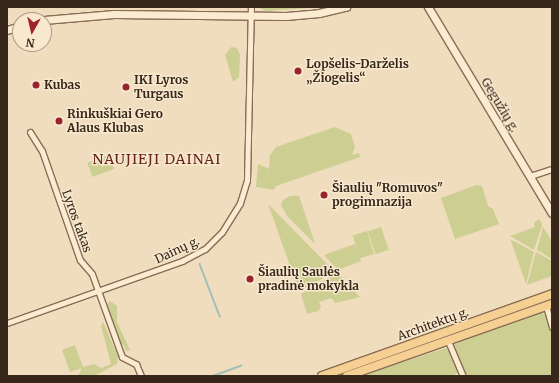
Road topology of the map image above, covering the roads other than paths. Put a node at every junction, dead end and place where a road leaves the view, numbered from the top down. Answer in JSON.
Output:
{"nodes":[{"id":1,"x":251,"y":7,"type":"edge"},
{"id":2,"x":346,"y":7,"type":"edge"},
{"id":3,"x":428,"y":7,"type":"edge"},
{"id":4,"x":251,"y":16,"type":"junction"},
{"id":5,"x":52,"y":19,"type":"edge"},
{"id":6,"x":30,"y":132,"type":"dead end"},
{"id":7,"x":552,"y":168,"type":"edge"},
{"id":8,"x":530,"y":176,"type":"junction"},
{"id":9,"x":552,"y":213,"type":"edge"},
{"id":10,"x":98,"y":292,"type":"junction"},
{"id":11,"x":552,"y":294,"type":"edge"},
{"id":12,"x":549,"y":305,"type":"edge"},
{"id":13,"x":7,"y":323,"type":"edge"},
{"id":14,"x":552,"y":327,"type":"edge"},
{"id":15,"x":448,"y":340,"type":"junction"},
{"id":16,"x":363,"y":366,"type":"junction"},
{"id":17,"x":141,"y":376,"type":"edge"},
{"id":18,"x":322,"y":376,"type":"edge"},
{"id":19,"x":347,"y":376,"type":"edge"},
{"id":20,"x":463,"y":376,"type":"edge"}],
"edges":[{"from":1,"to":4,"type":"street","name":"Dainų g."},
{"from":2,"to":4,"type":"street"},
{"from":3,"to":8,"type":"street","name":"Gegužių g."},
{"from":4,"to":5,"type":"street"},
{"from":4,"to":10,"type":"street","name":"Dainų g."},
{"from":6,"to":10,"type":"street","name":"Lyros takas"},
{"from":7,"to":8,"type":"street"},
{"from":8,"to":9,"type":"street","name":"Gegužių g."},
{"from":10,"to":13,"type":"street","name":"Dainų g."},
{"from":10,"to":17,"type":"street","name":"Lyros takas"},
{"from":11,"to":16,"type":"main road","name":"Architektų g."},
{"from":12,"to":14,"type":"street"},
{"from":12,"to":15,"type":"main road","name":"Architektų g."},
{"from":15,"to":16,"type":"main road","name":"Architektų g."},
{"from":15,"to":20,"type":"street"},
{"from":16,"to":18,"type":"main road","name":"Architektų g."},
{"from":16,"to":19,"type":"main road","name":"Architektų g."}]}
